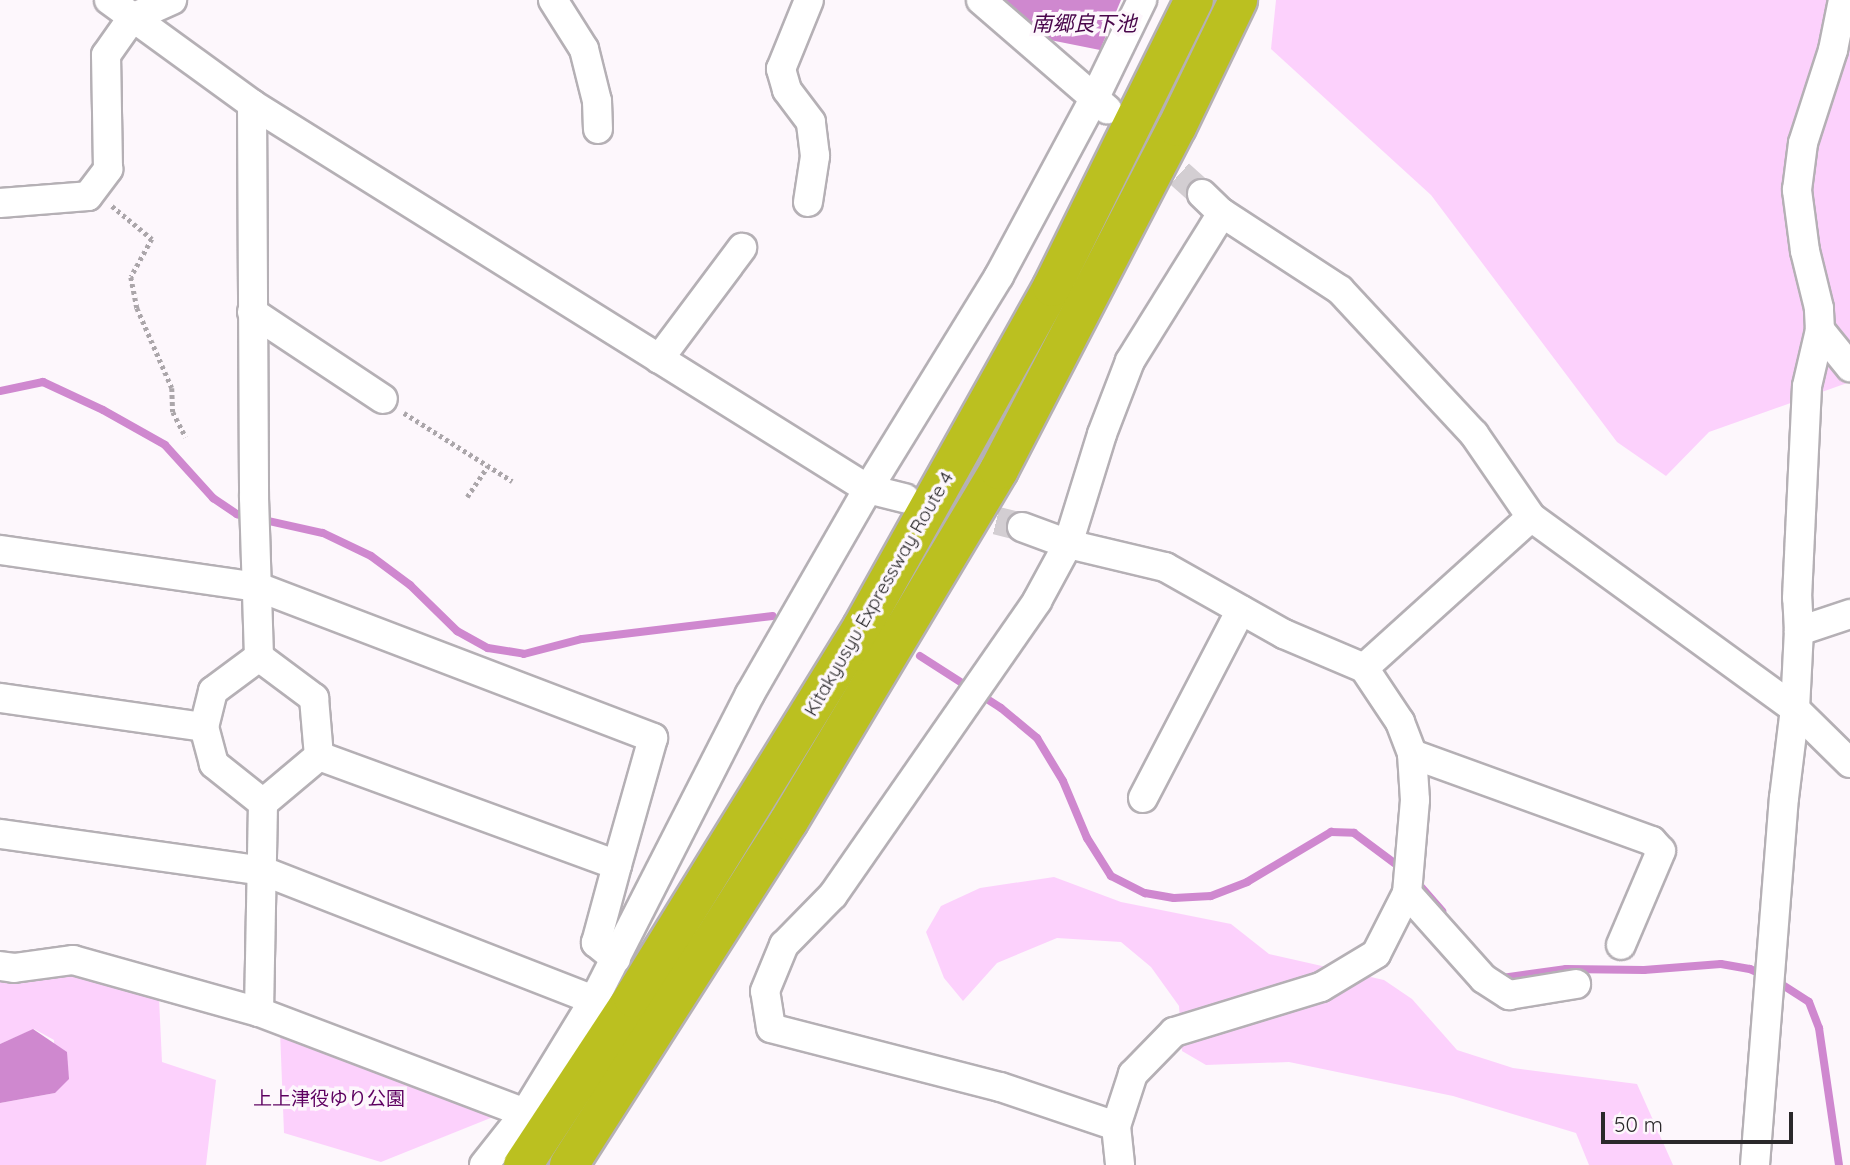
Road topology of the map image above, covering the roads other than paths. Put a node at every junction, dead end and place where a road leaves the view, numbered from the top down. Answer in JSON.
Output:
{"nodes":[{"id":1,"x":109,"y":0,"type":"edge"},
{"id":2,"x":172,"y":0,"type":"edge"},
{"id":3,"x":553,"y":0,"type":"edge"},
{"id":4,"x":809,"y":0,"type":"edge"},
{"id":5,"x":981,"y":0,"type":"edge"},
{"id":6,"x":1142,"y":0,"type":"edge"},
{"id":7,"x":1194,"y":0,"type":"edge"},
{"id":8,"x":1238,"y":0,"type":"edge"},
{"id":9,"x":1843,"y":0,"type":"edge"},
{"id":10,"x":132,"y":18,"type":"junction"},
{"id":11,"x":1101,"y":103,"type":"junction"},
{"id":12,"x":252,"y":104,"type":"junction"},
{"id":13,"x":598,"y":129,"type":"dead end"},
{"id":14,"x":808,"y":202,"type":"dead end"},
{"id":15,"x":0,"y":203,"type":"edge"},
{"id":16,"x":742,"y":248,"type":"dead end"},
{"id":17,"x":252,"y":312,"type":"junction"},
{"id":18,"x":1820,"y":330,"type":"junction"},
{"id":19,"x":659,"y":359,"type":"junction"},
{"id":20,"x":1850,"y":367,"type":"edge"},
{"id":21,"x":383,"y":399,"type":"road end"},
{"id":22,"x":867,"y":489,"type":"junction"},
{"id":23,"x":905,"y":498,"type":"tunnel mouth"},
{"id":24,"x":1531,"y":517,"type":"junction"},
{"id":25,"x":1022,"y":527,"type":"tunnel mouth"},
{"id":26,"x":1068,"y":544,"type":"junction"},
{"id":27,"x":0,"y":550,"type":"edge"},
{"id":28,"x":258,"y":587,"type":"junction"},
{"id":29,"x":1241,"y":610,"type":"junction"},
{"id":30,"x":1850,"y":614,"type":"edge"},
{"id":31,"x":1799,"y":631,"type":"junction"},
{"id":32,"x":259,"y":657,"type":"junction"},
{"id":33,"x":1364,"y":668,"type":"junction"},
{"id":34,"x":0,"y":698,"type":"edge"},
{"id":35,"x":1795,"y":709,"type":"junction"},
{"id":36,"x":204,"y":727,"type":"junction"},
{"id":37,"x":1412,"y":754,"type":"junction"},
{"id":38,"x":319,"y":756,"type":"junction"},
{"id":39,"x":1850,"y":763,"type":"edge"},
{"id":40,"x":1143,"y":798,"type":"dead end"},
{"id":41,"x":263,"y":803,"type":"junction"},
{"id":42,"x":0,"y":834,"type":"edge"},
{"id":43,"x":617,"y":865,"type":"junction"},
{"id":44,"x":263,"y":872,"type":"junction"},
{"id":45,"x":1408,"y":888,"type":"junction"},
{"id":46,"x":1621,"y":945,"type":"dead end"},
{"id":47,"x":616,"y":959,"type":"junction"},
{"id":48,"x":0,"y":966,"type":"edge"},
{"id":49,"x":1576,"y":984,"type":"dead end"},
{"id":50,"x":594,"y":1000,"type":"junction"},
{"id":51,"x":259,"y":1012,"type":"junction"},
{"id":52,"x":525,"y":1113,"type":"junction"},
{"id":53,"x":1116,"y":1126,"type":"junction"},
{"id":54,"x":484,"y":1165,"type":"edge"},
{"id":55,"x":523,"y":1165,"type":"edge"},
{"id":56,"x":569,"y":1165,"type":"edge"},
{"id":57,"x":1121,"y":1165,"type":"edge"},
{"id":58,"x":1755,"y":1165,"type":"edge"}],
"edges":[{"from":1,"to":10,"type":"street"},
{"from":2,"to":10,"type":"street"},
{"from":3,"to":13,"type":"street"},
{"from":4,"to":14,"type":"street"},
{"from":5,"to":11,"type":"street"},
{"from":6,"to":11,"type":"street"},
{"from":7,"to":55,"type":"highway","name":"Kitakyusyu Expressway Route 4"},
{"from":8,"to":56,"type":"highway","name":"Kitakyusyu Expressway Route 4"},
{"from":9,"to":18,"type":"street"},
{"from":10,"to":12,"type":"street"},
{"from":10,"to":15,"type":"street"},
{"from":11,"to":22,"type":"street"},
{"from":12,"to":17,"type":"street"},
{"from":12,"to":19,"type":"street"},
{"from":16,"to":19,"type":"street"},
{"from":17,"to":21,"type":"street"},
{"from":17,"to":28,"type":"street"},
{"from":18,"to":20,"type":"street"},
{"from":18,"to":31,"type":"street"},
{"from":19,"to":22,"type":"street"},
{"from":22,"to":23,"type":"street"},
{"from":22,"to":47,"type":"street"},
{"from":24,"to":26,"type":"street"},
{"from":24,"to":33,"type":"street"},
{"from":24,"to":35,"type":"street"},
{"from":25,"to":26,"type":"street"},
{"from":26,"to":29,"type":"street"},
{"from":26,"to":53,"type":"street"},
{"from":27,"to":28,"type":"street"},
{"from":28,"to":32,"type":"street"},
{"from":28,"to":43,"type":"street"},
{"from":29,"to":33,"type":"street"},
{"from":29,"to":40,"type":"street"},
{"from":30,"to":31,"type":"street"},
{"from":31,"to":35,"type":"street"},
{"from":32,"to":36,"type":"street"},
{"from":32,"to":38,"type":"street"},
{"from":33,"to":37,"type":"street"},
{"from":34,"to":36,"type":"street"},
{"from":35,"to":39,"type":"street"},
{"from":35,"to":58,"type":"street"},
{"from":36,"to":41,"type":"street"},
{"from":37,"to":45,"type":"street"},
{"from":37,"to":46,"type":"street"},
{"from":38,"to":41,"type":"street"},
{"from":38,"to":43,"type":"street"},
{"from":41,"to":44,"type":"street"},
{"from":42,"to":44,"type":"street"},
{"from":43,"to":47,"type":"street"},
{"from":44,"to":50,"type":"street"},
{"from":44,"to":51,"type":"street"},
{"from":45,"to":49,"type":"street"},
{"from":45,"to":53,"type":"street"},
{"from":47,"to":50,"type":"street"},
{"from":48,"to":51,"type":"street"},
{"from":50,"to":52,"type":"street"},
{"from":51,"to":52,"type":"street"},
{"from":52,"to":54,"type":"street"},
{"from":53,"to":57,"type":"street"}]}
